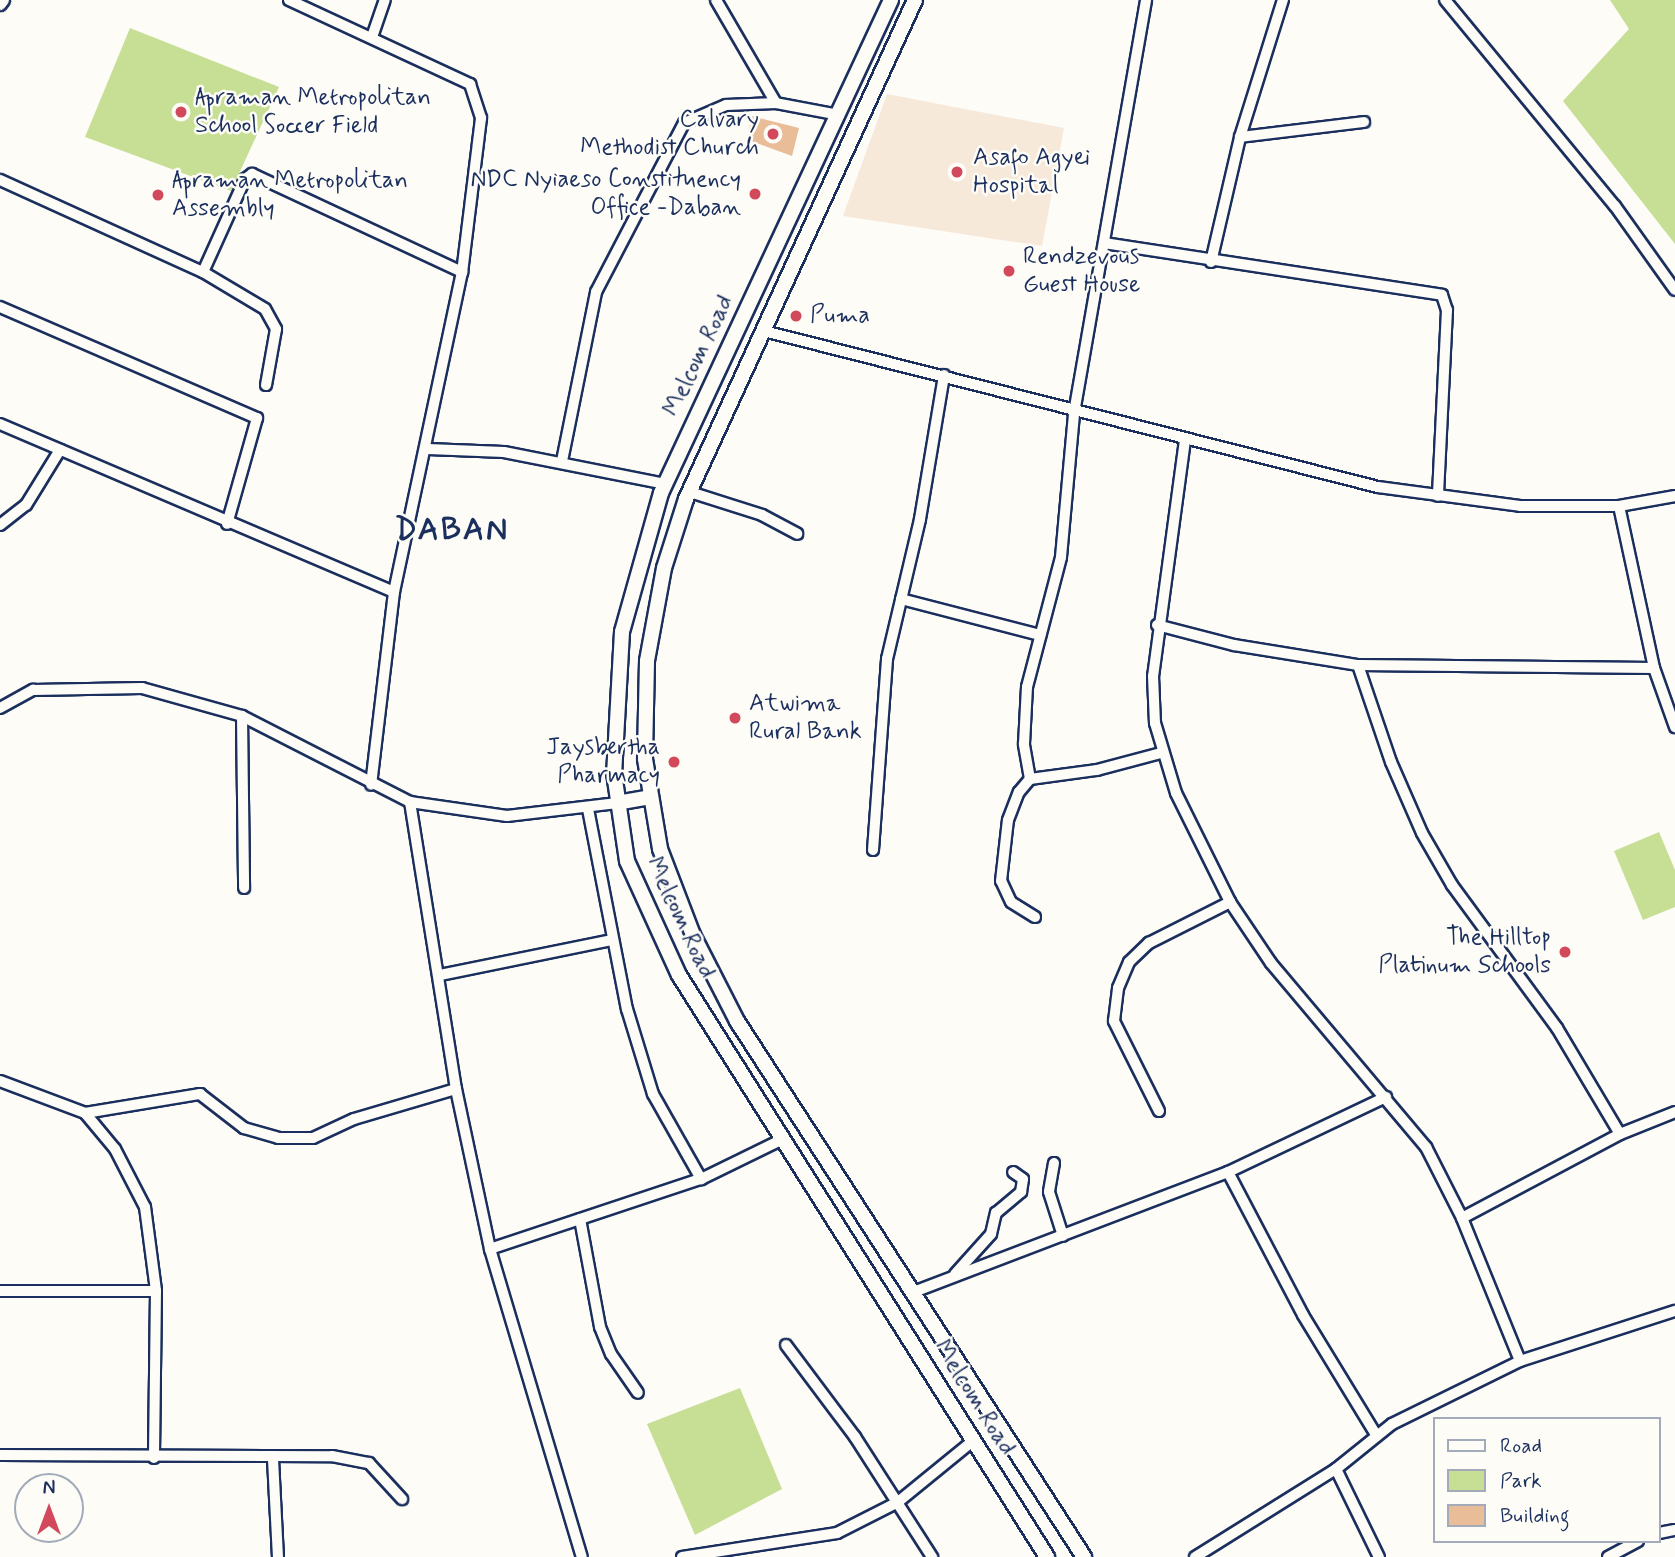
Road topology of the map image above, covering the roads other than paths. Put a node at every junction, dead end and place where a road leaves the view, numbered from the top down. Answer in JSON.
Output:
{"nodes":[{"id":1,"x":289,"y":0,"type":"edge"},
{"id":2,"x":385,"y":0,"type":"edge"},
{"id":3,"x":716,"y":0,"type":"edge"},
{"id":4,"x":891,"y":0,"type":"edge"},
{"id":5,"x":915,"y":0,"type":"edge"},
{"id":6,"x":1146,"y":0,"type":"edge"},
{"id":7,"x":1283,"y":0,"type":"edge"},
{"id":8,"x":1445,"y":0,"type":"edge"},
{"id":9,"x":372,"y":37,"type":"junction"},
{"id":10,"x":776,"y":103,"type":"junction"},
{"id":11,"x":839,"y":115,"type":"junction"},
{"id":12,"x":1364,"y":122,"type":"dead end"},
{"id":13,"x":1240,"y":137,"type":"junction"},
{"id":14,"x":0,"y":180,"type":"edge"},
{"id":15,"x":1104,"y":243,"type":"junction"},
{"id":16,"x":1211,"y":262,"type":"junction"},
{"id":17,"x":203,"y":272,"type":"junction"},
{"id":18,"x":462,"y":272,"type":"junction"},
{"id":19,"x":1675,"y":290,"type":"edge"},
{"id":20,"x":0,"y":307,"type":"edge"},
{"id":21,"x":741,"y":319,"type":"junction"},
{"id":22,"x":764,"y":331,"type":"junction"},
{"id":23,"x":944,"y":374,"type":"junction"},
{"id":24,"x":267,"y":385,"type":"dead end"},
{"id":25,"x":1074,"y":413,"type":"junction"},
{"id":26,"x":0,"y":424,"type":"edge"},
{"id":27,"x":1185,"y":440,"type":"junction"},
{"id":28,"x":428,"y":449,"type":"junction"},
{"id":29,"x":60,"y":450,"type":"junction"},
{"id":30,"x":562,"y":461,"type":"junction"},
{"id":31,"x":665,"y":484,"type":"junction"},
{"id":32,"x":690,"y":492,"type":"junction"},
{"id":33,"x":1438,"y":496,"type":"junction"},
{"id":34,"x":1675,"y":496,"type":"edge"},
{"id":35,"x":1619,"y":506,"type":"junction"},
{"id":36,"x":227,"y":524,"type":"junction"},
{"id":37,"x":0,"y":525,"type":"edge"},
{"id":38,"x":797,"y":534,"type":"dead end"},
{"id":39,"x":394,"y":592,"type":"junction"},
{"id":40,"x":901,"y":599,"type":"junction"},
{"id":41,"x":1157,"y":625,"type":"junction"},
{"id":42,"x":1040,"y":635,"type":"junction"},
{"id":43,"x":1358,"y":665,"type":"junction"},
{"id":44,"x":1654,"y":668,"type":"junction"},
{"id":45,"x":1,"y":706,"type":"edge"},
{"id":46,"x":242,"y":716,"type":"junction"},
{"id":47,"x":1675,"y":727,"type":"edge"},
{"id":48,"x":1161,"y":752,"type":"junction"},
{"id":49,"x":1030,"y":779,"type":"junction"},
{"id":50,"x":371,"y":785,"type":"junction"},
{"id":51,"x":650,"y":797,"type":"junction"},
{"id":52,"x":410,"y":802,"type":"junction"},
{"id":53,"x":617,"y":803,"type":"junction"},
{"id":54,"x":588,"y":809,"type":"junction"},
{"id":55,"x":873,"y":850,"type":"dead end"},
{"id":56,"x":244,"y":888,"type":"dead end"},
{"id":57,"x":1230,"y":902,"type":"junction"},
{"id":58,"x":1035,"y":917,"type":"dead end"},
{"id":59,"x":612,"y":940,"type":"junction"},
{"id":60,"x":440,"y":975,"type":"junction"},
{"id":61,"x":0,"y":1081,"type":"edge"},
{"id":62,"x":456,"y":1089,"type":"junction"},
{"id":63,"x":1386,"y":1097,"type":"junction"},
{"id":64,"x":1159,"y":1111,"type":"dead end"},
{"id":65,"x":85,"y":1112,"type":"junction"},
{"id":66,"x":1675,"y":1112,"type":"edge"},
{"id":67,"x":1620,"y":1134,"type":"junction"},
{"id":68,"x":781,"y":1140,"type":"junction"},
{"id":69,"x":1054,"y":1163,"type":"dead end"},
{"id":70,"x":1013,"y":1172,"type":"dead end"},
{"id":71,"x":1228,"y":1172,"type":"junction"},
{"id":72,"x":701,"y":1179,"type":"junction"},
{"id":73,"x":1462,"y":1218,"type":"junction"},
{"id":74,"x":580,"y":1219,"type":"junction"},
{"id":75,"x":1063,"y":1237,"type":"junction"},
{"id":76,"x":490,"y":1249,"type":"junction"},
{"id":77,"x":953,"y":1277,"type":"junction"},
{"id":78,"x":0,"y":1291,"type":"edge"},
{"id":79,"x":156,"y":1291,"type":"junction"},
{"id":80,"x":911,"y":1293,"type":"junction"},
{"id":81,"x":1675,"y":1311,"type":"edge"},
{"id":82,"x":786,"y":1345,"type":"dead end"},
{"id":83,"x":1520,"y":1361,"type":"junction"},
{"id":84,"x":638,"y":1393,"type":"dead end"},
{"id":85,"x":1375,"y":1433,"type":"junction"},
{"id":86,"x":974,"y":1440,"type":"junction"},
{"id":87,"x":0,"y":1455,"type":"edge"},
{"id":88,"x":154,"y":1458,"type":"junction"},
{"id":89,"x":273,"y":1459,"type":"junction"},
{"id":90,"x":1336,"y":1469,"type":"junction"},
{"id":91,"x":402,"y":1499,"type":"dead end"},
{"id":92,"x":898,"y":1502,"type":"junction"},
{"id":93,"x":1634,"y":1543,"type":"edge"},
{"id":94,"x":735,"y":1553,"type":"edge"},
{"id":95,"x":278,"y":1557,"type":"edge"},
{"id":96,"x":582,"y":1557,"type":"edge"},
{"id":97,"x":682,"y":1557,"type":"edge"},
{"id":98,"x":932,"y":1557,"type":"edge"},
{"id":99,"x":1047,"y":1557,"type":"edge"},
{"id":100,"x":1084,"y":1557,"type":"edge"},
{"id":101,"x":1195,"y":1557,"type":"edge"},
{"id":102,"x":1379,"y":1557,"type":"edge"},
{"id":103,"x":1608,"y":1557,"type":"edge"}],
"edges":[{"from":1,"to":9,"type":"street"},
{"from":2,"to":9,"type":"street"},
{"from":3,"to":10,"type":"street"},
{"from":4,"to":11,"type":"main road","name":"Melcom Road"},
{"from":5,"to":22,"type":"main road"},
{"from":6,"to":15,"type":"street"},
{"from":7,"to":13,"type":"street"},
{"from":8,"to":19,"type":"street"},
{"from":9,"to":18,"type":"street"},
{"from":10,"to":11,"type":"street"},
{"from":10,"to":30,"type":"street"},
{"from":11,"to":21,"type":"main road","name":"Melcom Road"},
{"from":12,"to":13,"type":"street"},
{"from":13,"to":16,"type":"street"},
{"from":14,"to":17,"type":"street"},
{"from":15,"to":16,"type":"street"},
{"from":15,"to":25,"type":"street"},
{"from":16,"to":33,"type":"street"},
{"from":17,"to":18,"type":"street"},
{"from":17,"to":24,"type":"street"},
{"from":18,"to":28,"type":"street"},
{"from":20,"to":36,"type":"street"},
{"from":21,"to":22,"type":"main road"},
{"from":21,"to":31,"type":"main road","name":"Melcom Road"},
{"from":22,"to":23,"type":"street"},
{"from":22,"to":32,"type":"main road"},
{"from":23,"to":25,"type":"street"},
{"from":23,"to":40,"type":"street"},
{"from":25,"to":27,"type":"street"},
{"from":25,"to":42,"type":"street"},
{"from":26,"to":29,"type":"street"},
{"from":27,"to":33,"type":"street"},
{"from":27,"to":41,"type":"street"},
{"from":28,"to":30,"type":"street"},
{"from":28,"to":39,"type":"street"},
{"from":29,"to":36,"type":"street"},
{"from":29,"to":37,"type":"street"},
{"from":30,"to":31,"type":"street"},
{"from":31,"to":53,"type":"main road","name":"Melcom Road"},
{"from":32,"to":38,"type":"street"},
{"from":32,"to":51,"type":"main road"},
{"from":33,"to":35,"type":"street"},
{"from":34,"to":35,"type":"street"},
{"from":35,"to":44,"type":"street"},
{"from":36,"to":39,"type":"street"},
{"from":39,"to":50,"type":"street"},
{"from":40,"to":42,"type":"street"},
{"from":40,"to":55,"type":"street"},
{"from":41,"to":43,"type":"street"},
{"from":41,"to":48,"type":"street"},
{"from":42,"to":49,"type":"street"},
{"from":43,"to":44,"type":"street"},
{"from":43,"to":67,"type":"street"},
{"from":44,"to":47,"type":"street"},
{"from":45,"to":46,"type":"street"},
{"from":46,"to":50,"type":"street"},
{"from":46,"to":56,"type":"street"},
{"from":48,"to":49,"type":"street"},
{"from":48,"to":57,"type":"street"},
{"from":49,"to":58,"type":"street"},
{"from":50,"to":52,"type":"street"},
{"from":51,"to":53,"type":"main road"},
{"from":51,"to":80,"type":"main road"},
{"from":52,"to":54,"type":"street"},
{"from":52,"to":60,"type":"street"},
{"from":53,"to":54,"type":"street"},
{"from":53,"to":68,"type":"main road","name":"Melcom Road"},
{"from":54,"to":59,"type":"street"},
{"from":57,"to":63,"type":"street"},
{"from":57,"to":64,"type":"street"},
{"from":59,"to":60,"type":"street"},
{"from":59,"to":72,"type":"street"},
{"from":60,"to":62,"type":"street"},
{"from":61,"to":65,"type":"street"},
{"from":62,"to":65,"type":"street"},
{"from":62,"to":76,"type":"street"},
{"from":63,"to":71,"type":"street"},
{"from":63,"to":73,"type":"street"},
{"from":65,"to":79,"type":"street"},
{"from":66,"to":67,"type":"street"},
{"from":67,"to":73,"type":"street"},
{"from":68,"to":72,"type":"street"},
{"from":68,"to":86,"type":"main road","name":"Melcom Road"},
{"from":69,"to":75,"type":"street"},
{"from":70,"to":77,"type":"street"},
{"from":71,"to":75,"type":"street"},
{"from":71,"to":85,"type":"street"},
{"from":72,"to":74,"type":"street"},
{"from":73,"to":83,"type":"street"},
{"from":74,"to":76,"type":"street"},
{"from":74,"to":84,"type":"street"},
{"from":75,"to":77,"type":"street"},
{"from":76,"to":96,"type":"street"},
{"from":77,"to":80,"type":"street"},
{"from":78,"to":79,"type":"street"},
{"from":79,"to":88,"type":"street"},
{"from":80,"to":100,"type":"main road"},
{"from":81,"to":83,"type":"street"},
{"from":82,"to":92,"type":"street"},
{"from":83,"to":85,"type":"street"},
{"from":85,"to":90,"type":"street"},
{"from":86,"to":92,"type":"street"},
{"from":86,"to":99,"type":"main road","name":"Melcom Road"},
{"from":87,"to":88,"type":"street"},
{"from":88,"to":89,"type":"street"},
{"from":89,"to":91,"type":"street"},
{"from":89,"to":95,"type":"street"},
{"from":90,"to":101,"type":"street"},
{"from":90,"to":102,"type":"street"},
{"from":92,"to":94,"type":"street"},
{"from":92,"to":98,"type":"street"},
{"from":93,"to":103,"type":"street"},
{"from":94,"to":97,"type":"street"}]}
